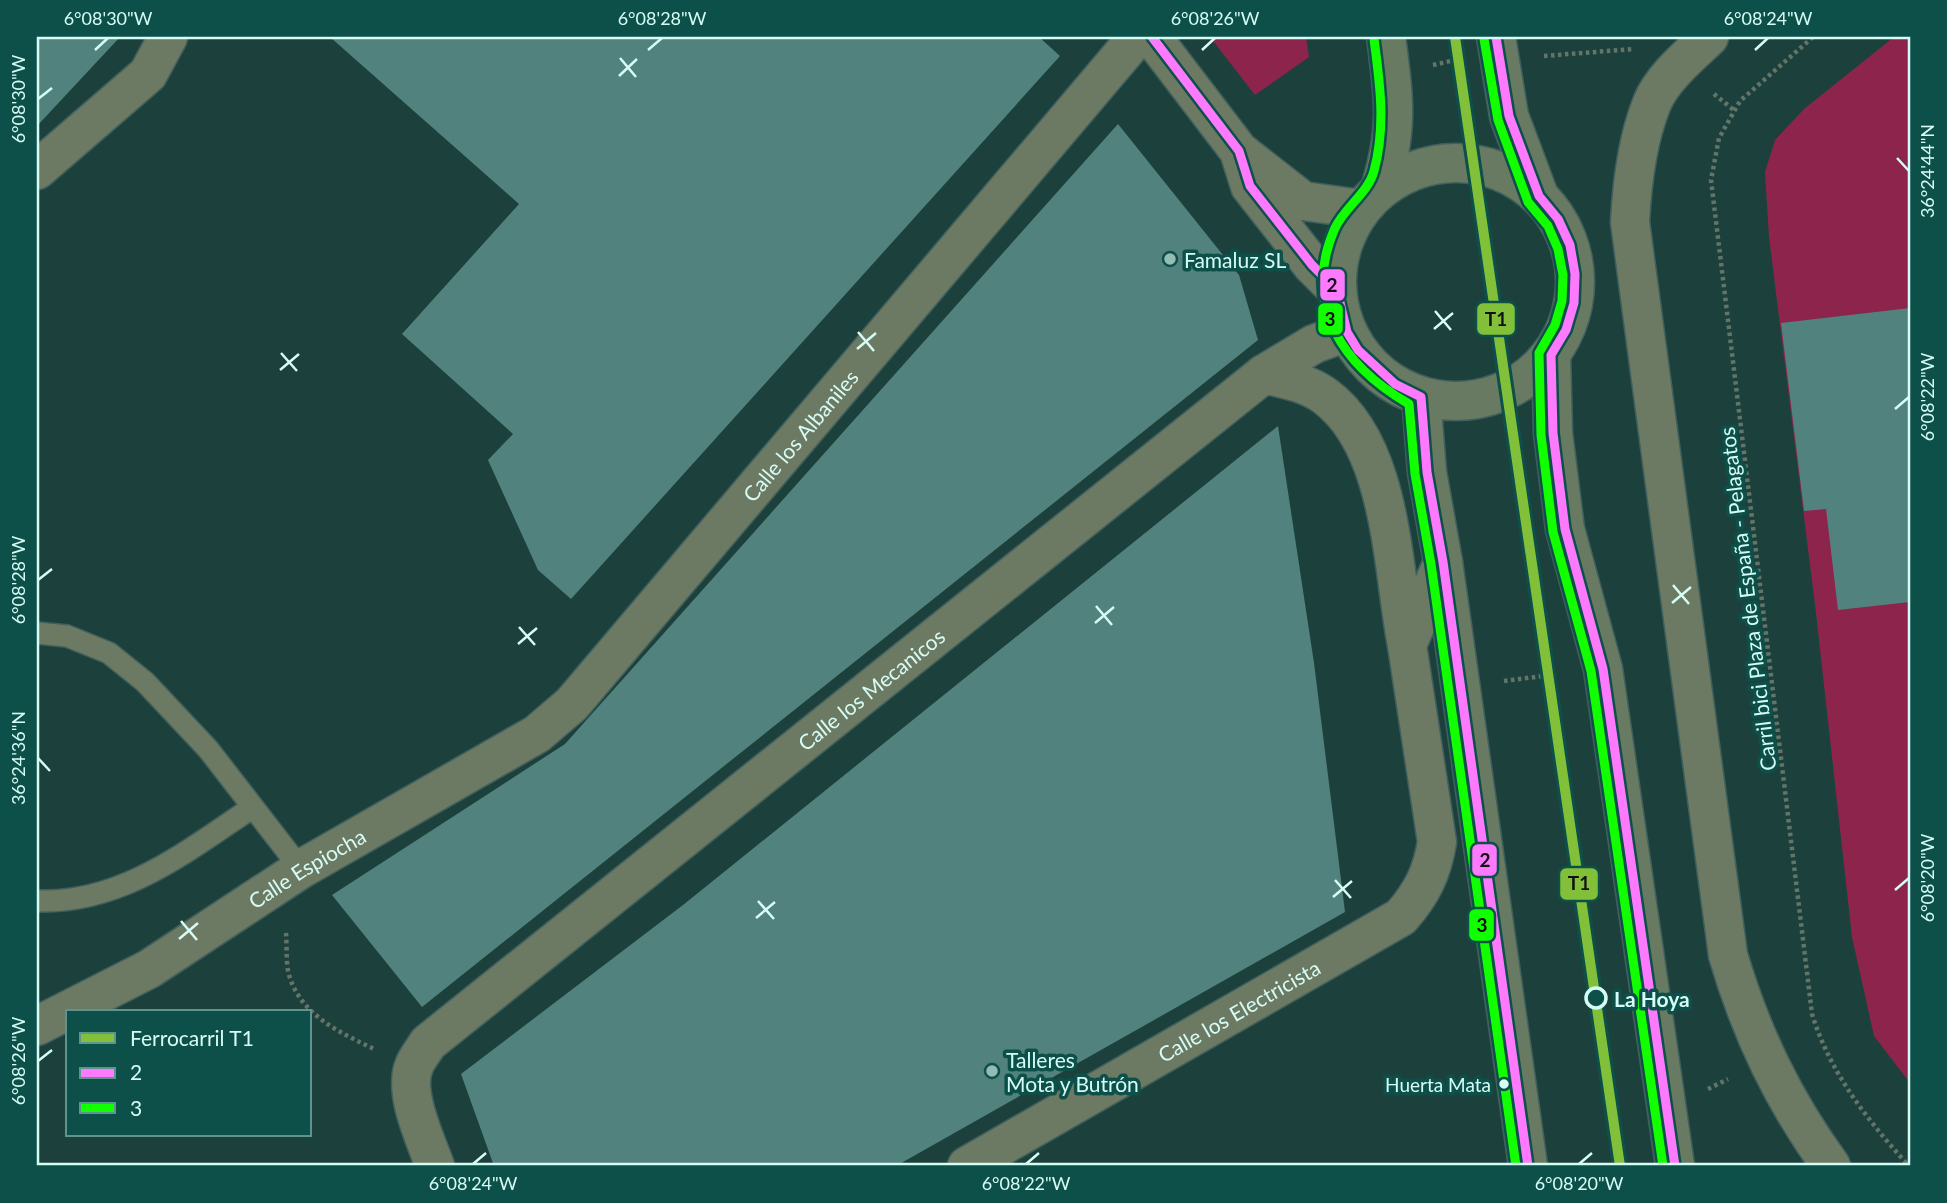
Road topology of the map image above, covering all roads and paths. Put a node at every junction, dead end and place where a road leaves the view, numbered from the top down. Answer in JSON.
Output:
{"nodes":[{"id":1,"x":168,"y":37,"type":"edge"},
{"id":2,"x":1138,"y":37,"type":"edge"},
{"id":3,"x":1152,"y":37,"type":"edge"},
{"id":4,"x":1709,"y":37,"type":"edge"},
{"id":5,"x":1813,"y":37,"type":"edge"},
{"id":6,"x":1498,"y":48,"type":"edge"},
{"id":7,"x":1388,"y":52,"type":"edge"},
{"id":8,"x":1680,"y":66,"type":"junction"},
{"id":9,"x":1735,"y":111,"type":"junction"},
{"id":10,"x":1239,"y":151,"type":"junction"},
{"id":11,"x":38,"y":168,"type":"edge"},
{"id":12,"x":1539,"y":196,"type":"junction"},
{"id":13,"x":1370,"y":199,"type":"junction"},
{"id":14,"x":1336,"y":290,"type":"junction"},
{"id":15,"x":1347,"y":332,"type":"junction"},
{"id":16,"x":1551,"y":355,"type":"junction"},
{"id":17,"x":1264,"y":374,"type":"junction"},
{"id":18,"x":1421,"y":397,"type":"junction"},
{"id":19,"x":1443,"y":562,"type":"junction"},
{"id":20,"x":37,"y":633,"type":"edge"},
{"id":21,"x":1407,"y":645,"type":"junction"},
{"id":22,"x":572,"y":704,"type":"joint"},
{"id":23,"x":253,"y":807,"type":"junction"},
{"id":24,"x":301,"y":869,"type":"junction"},
{"id":25,"x":37,"y":901,"type":"edge"},
{"id":26,"x":68,"y":1010,"type":"edge"},
{"id":27,"x":310,"y":1010,"type":"edge"},
{"id":28,"x":66,"y":1011,"type":"edge"},
{"id":29,"x":312,"y":1012,"type":"edge"},
{"id":30,"x":37,"y":1026,"type":"edge"},
{"id":31,"x":413,"y":1068,"type":"junction"},
{"id":32,"x":435,"y":1166,"type":"edge"},
{"id":33,"x":967,"y":1166,"type":"edge"},
{"id":34,"x":1528,"y":1166,"type":"edge"},
{"id":35,"x":1675,"y":1166,"type":"edge"},
{"id":36,"x":1831,"y":1166,"type":"edge"},
{"id":37,"x":1909,"y":1166,"type":"edge"}],
"edges":[{"from":1,"to":11,"type":"street"},
{"from":2,"to":22,"type":"street","name":"Calle los Albaniles"},
{"from":3,"to":10,"type":"street"},
{"from":4,"to":8,"type":"street"},
{"from":5,"to":9,"type":"path","name":"Carril bici Plaza de España - Pelagatos"},
{"from":6,"to":7,"type":"path"},
{"from":6,"to":8,"type":"path"},
{"from":6,"to":12,"type":"main road"},
{"from":7,"to":13,"type":"main road"},
{"from":8,"to":9,"type":"path"},
{"from":8,"to":36,"type":"street"},
{"from":9,"to":37,"type":"path","name":"Carril bici Plaza de España - Pelagatos"},
{"from":10,"to":13,"type":"street"},
{"from":10,"to":14,"type":"street"},
{"from":12,"to":13,"type":"main road"},
{"from":12,"to":16,"type":"main road"},
{"from":13,"to":14,"type":"main road"},
{"from":14,"to":15,"type":"main road"},
{"from":15,"to":17,"type":"street","name":"Calle los Mecanicos"},
{"from":15,"to":18,"type":"main road"},
{"from":16,"to":18,"type":"main road"},
{"from":16,"to":35,"type":"main road"},
{"from":17,"to":21,"type":"street"},
{"from":17,"to":31,"type":"street","name":"Calle los Mecanicos"},
{"from":18,"to":19,"type":"main road"},
{"from":19,"to":21,"type":"street"},
{"from":19,"to":34,"type":"main road"},
{"from":20,"to":23,"type":"lane"},
{"from":21,"to":33,"type":"street","name":"Calle los Electricista"},
{"from":22,"to":24,"type":"street","name":"Calle Espiocha"},
{"from":23,"to":24,"type":"lane"},
{"from":23,"to":25,"type":"lane"},
{"from":24,"to":26,"type":"street","name":"Calle Espiocha"},
{"from":24,"to":27,"type":"path"},
{"from":28,"to":30,"type":"street","name":"Calle Espiocha"},
{"from":29,"to":31,"type":"path"},
{"from":31,"to":32,"type":"street"}]}
